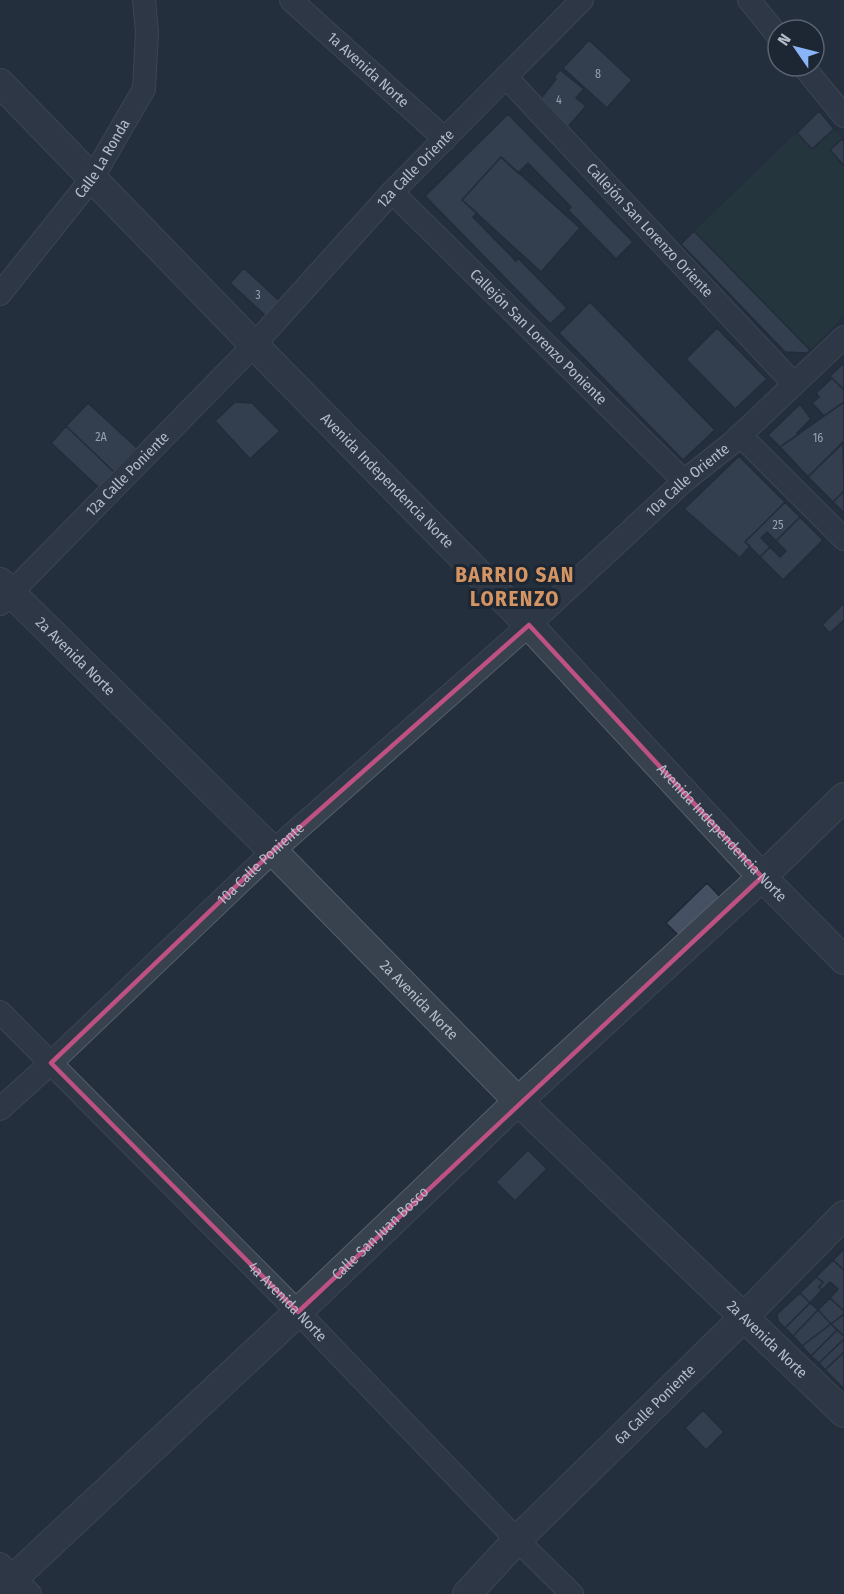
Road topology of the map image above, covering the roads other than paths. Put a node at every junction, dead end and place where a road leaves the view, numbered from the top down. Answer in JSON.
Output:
{"nodes":[{"id":1,"x":144,"y":0,"type":"edge"},
{"id":2,"x":291,"y":0,"type":"edge"},
{"id":3,"x":582,"y":0,"type":"edge"},
{"id":4,"x":749,"y":0,"type":"edge"},
{"id":5,"x":766,"y":21,"type":"edge"},
{"id":6,"x":506,"y":77,"type":"junction"},
{"id":7,"x":813,"y":78,"type":"edge"},
{"id":8,"x":0,"y":83,"type":"edge"},
{"id":9,"x":844,"y":116,"type":"edge"},
{"id":10,"x":445,"y":139,"type":"junction"},
{"id":11,"x":93,"y":177,"type":"junction"},
{"id":12,"x":392,"y":192,"type":"junction"},
{"id":13,"x":0,"y":294,"type":"edge"},
{"id":14,"x":844,"y":337,"type":"edge"},
{"id":15,"x":254,"y":345,"type":"junction"},
{"id":16,"x":794,"y":384,"type":"junction"},
{"id":17,"x":740,"y":435,"type":"junction"},
{"id":18,"x":684,"y":481,"type":"junction"},
{"id":19,"x":844,"y":539,"type":"edge"},
{"id":20,"x":4,"y":593,"type":"edge"},
{"id":21,"x":529,"y":625,"type":"junction"},
{"id":22,"x":844,"y":797,"type":"edge"},
{"id":23,"x":273,"y":851,"type":"junction"},
{"id":24,"x":762,"y":877,"type":"junction"},
{"id":25,"x":844,"y":960,"type":"edge"},
{"id":26,"x":0,"y":1012,"type":"edge"},
{"id":27,"x":51,"y":1063,"type":"junction"},
{"id":28,"x":518,"y":1101,"type":"junction"},
{"id":29,"x":0,"y":1109,"type":"edge"},
{"id":30,"x":844,"y":1215,"type":"edge"},
{"id":31,"x":298,"y":1312,"type":"junction"},
{"id":32,"x":743,"y":1318,"type":"junction"},
{"id":33,"x":844,"y":1413,"type":"edge"},
{"id":34,"x":518,"y":1540,"type":"junction"},
{"id":35,"x":11,"y":1582,"type":"edge"},
{"id":36,"x":466,"y":1594,"type":"edge"},
{"id":37,"x":572,"y":1594,"type":"edge"}],
"edges":[{"from":1,"to":11,"type":"street","name":"Calle La Ronda"},
{"from":2,"to":10,"type":"street","name":"1a Avenida Norte"},
{"from":3,"to":6,"type":"street","name":"12a Calle Oriente"},
{"from":4,"to":5,"type":"street"},
{"from":6,"to":10,"type":"street","name":"12a Calle Oriente"},
{"from":6,"to":16,"type":"street","name":"Callejón San Lorenzo Oriente"},
{"from":7,"to":9,"type":"street"},
{"from":8,"to":11,"type":"street","name":"Avenida Independencia Norte"},
{"from":10,"to":12,"type":"street","name":"12a Calle Oriente"},
{"from":11,"to":13,"type":"street","name":"Calle La Ronda"},
{"from":11,"to":15,"type":"street","name":"Avenida Independencia Norte"},
{"from":12,"to":15,"type":"street","name":"12a Calle Oriente"},
{"from":12,"to":18,"type":"street","name":"Callejón San Lorenzo Poniente"},
{"from":14,"to":16,"type":"street","name":"10a Calle Oriente"},
{"from":15,"to":20,"type":"street","name":"12a Calle Poniente"},
{"from":15,"to":21,"type":"street","name":"Avenida Independencia Norte"},
{"from":16,"to":17,"type":"street","name":"10a Calle Oriente"},
{"from":17,"to":18,"type":"street","name":"10a Calle Oriente"},
{"from":17,"to":19,"type":"street"},
{"from":18,"to":21,"type":"street","name":"10a Calle Oriente"},
{"from":20,"to":23,"type":"street","name":"2a Avenida Norte"},
{"from":21,"to":23,"type":"street","name":"10a Calle Poniente"},
{"from":21,"to":24,"type":"street","name":"Avenida Independencia Norte"},
{"from":22,"to":24,"type":"street","name":"Calle San Juan Bosco"},
{"from":23,"to":27,"type":"street","name":"10a Calle Poniente"},
{"from":23,"to":28,"type":"street","name":"2a Avenida Norte"},
{"from":24,"to":25,"type":"street","name":"Avenida Independencia Norte"},
{"from":24,"to":28,"type":"street","name":"Calle San Juan Bosco"},
{"from":26,"to":27,"type":"street","name":"4a Avenida Norte"},
{"from":27,"to":29,"type":"street","name":"10a Calle Poniente"},
{"from":27,"to":31,"type":"street","name":"4a Avenida Norte"},
{"from":28,"to":31,"type":"street","name":"Calle San Juan Bosco"},
{"from":28,"to":32,"type":"street","name":"2a Avenida Norte"},
{"from":30,"to":32,"type":"street","name":"6a Calle Poniente"},
{"from":31,"to":34,"type":"street","name":"4a Avenida Norte"},
{"from":31,"to":35,"type":"street","name":"Calle San Juan Bosco"},
{"from":32,"to":33,"type":"street","name":"2a Avenida Norte"},
{"from":32,"to":34,"type":"street","name":"6a Calle Poniente"},
{"from":34,"to":36,"type":"street","name":"6a Calle Poniente"},
{"from":34,"to":37,"type":"street","name":"4a Avenida Norte"}]}
